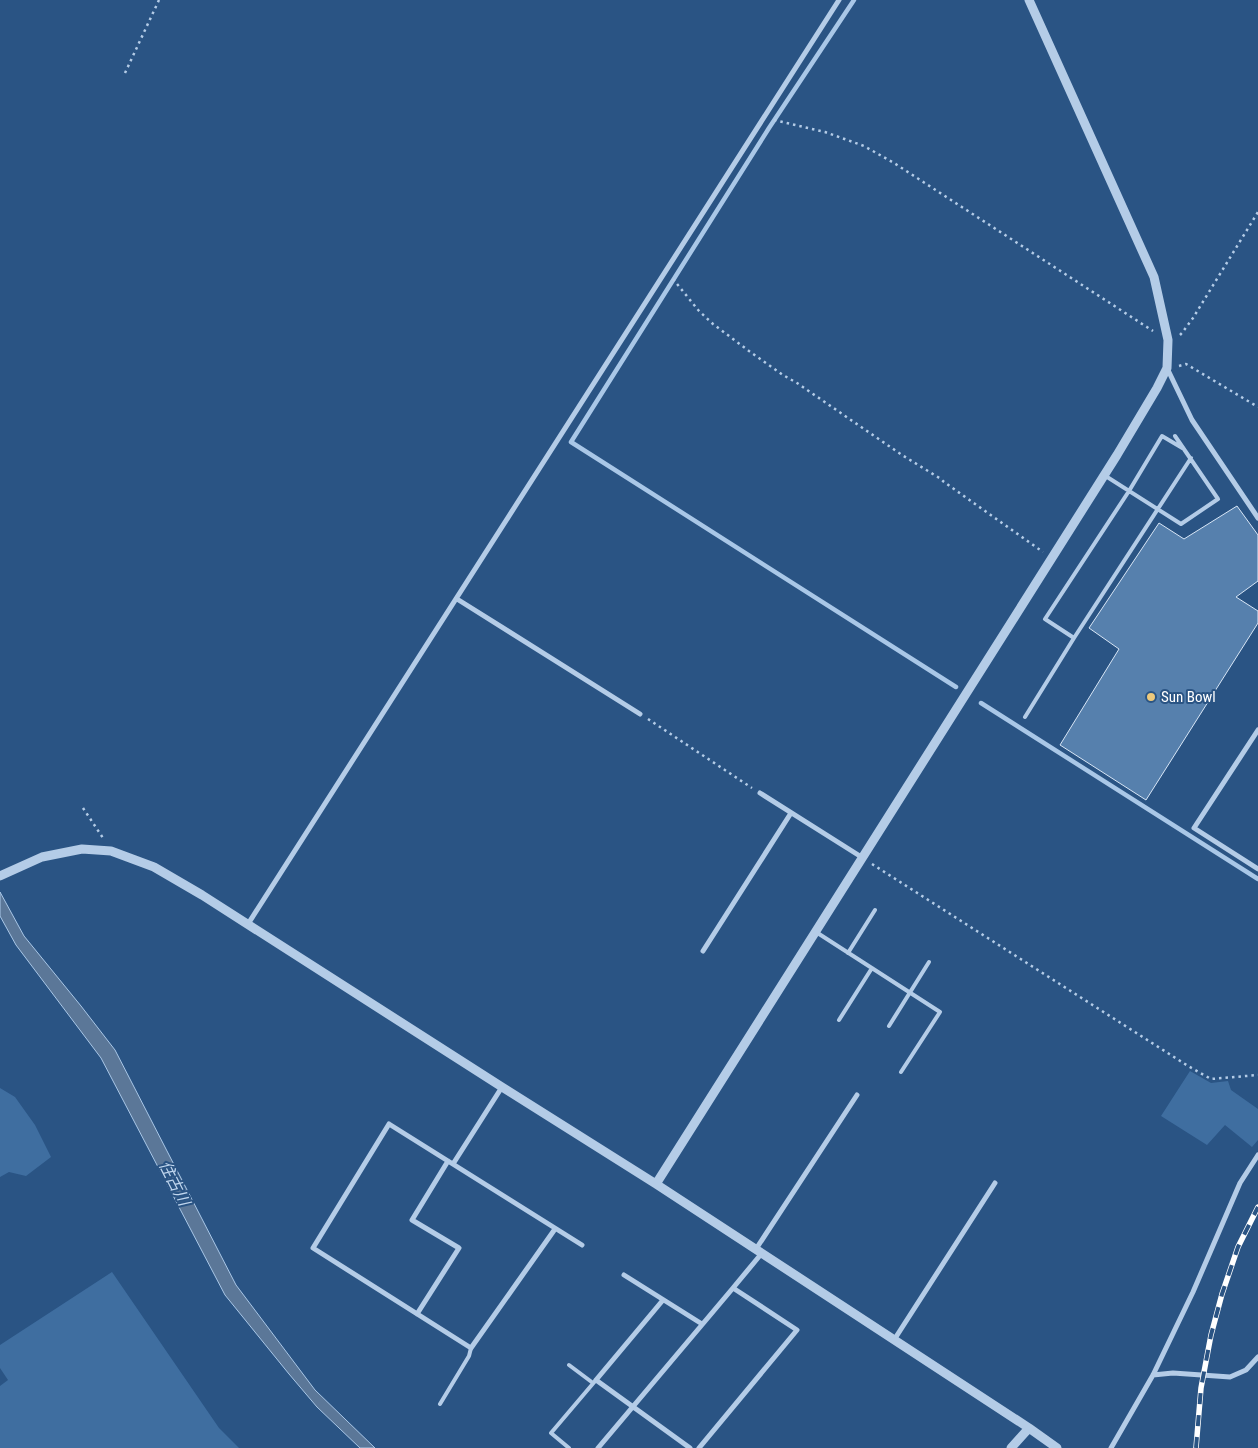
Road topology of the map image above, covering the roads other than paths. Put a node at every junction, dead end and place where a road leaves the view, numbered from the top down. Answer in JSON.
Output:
{"nodes":[{"id":1,"x":839,"y":0,"type":"edge"},
{"id":2,"x":1028,"y":0,"type":"edge"},
{"id":3,"x":1167,"y":368,"type":"junction"},
{"id":4,"x":1175,"y":436,"type":"dead end"},
{"id":5,"x":1184,"y":449,"type":"junction"},
{"id":6,"x":1191,"y":458,"type":"junction"},
{"id":7,"x":1104,"y":475,"type":"junction"},
{"id":8,"x":1129,"y":491,"type":"junction"},
{"id":9,"x":1158,"y":510,"type":"junction"},
{"id":10,"x":1258,"y":518,"type":"edge"},
{"id":11,"x":456,"y":598,"type":"junction"},
{"id":12,"x":1074,"y":638,"type":"junction"},
{"id":13,"x":640,"y":714,"type":"road end"},
{"id":14,"x":1025,"y":717,"type":"dead end"},
{"id":15,"x":1258,"y":730,"type":"edge"},
{"id":16,"x":760,"y":793,"type":"road end"},
{"id":17,"x":791,"y":813,"type":"junction"},
{"id":18,"x":863,"y":859,"type":"junction"},
{"id":19,"x":1258,"y":869,"type":"edge"},
{"id":20,"x":0,"y":876,"type":"edge"},
{"id":21,"x":875,"y":910,"type":"dead end"},
{"id":22,"x":248,"y":924,"type":"junction"},
{"id":23,"x":816,"y":932,"type":"junction"},
{"id":24,"x":703,"y":951,"type":"dead end"},
{"id":25,"x":848,"y":953,"type":"junction"},
{"id":26,"x":929,"y":962,"type":"dead end"},
{"id":27,"x":872,"y":968,"type":"junction"},
{"id":28,"x":910,"y":993,"type":"junction"},
{"id":29,"x":839,"y":1020,"type":"dead end"},
{"id":30,"x":889,"y":1026,"type":"dead end"},
{"id":31,"x":901,"y":1072,"type":"dead end"},
{"id":32,"x":502,"y":1087,"type":"junction"},
{"id":33,"x":857,"y":1095,"type":"dead end"},
{"id":34,"x":1258,"y":1155,"type":"edge"},
{"id":35,"x":451,"y":1162,"type":"junction"},
{"id":36,"x":995,"y":1183,"type":"dead end"},
{"id":37,"x":656,"y":1184,"type":"junction"},
{"id":38,"x":555,"y":1229,"type":"junction"},
{"id":39,"x":582,"y":1246,"type":"dead end"},
{"id":40,"x":759,"y":1251,"type":"junction"},
{"id":41,"x":624,"y":1275,"type":"dead end"},
{"id":42,"x":733,"y":1288,"type":"junction"},
{"id":43,"x":663,"y":1300,"type":"junction"},
{"id":44,"x":417,"y":1314,"type":"junction"},
{"id":45,"x":702,"y":1324,"type":"junction"},
{"id":46,"x":894,"y":1340,"type":"junction"},
{"id":47,"x":471,"y":1348,"type":"junction"},
{"id":48,"x":1258,"y":1356,"type":"edge"},
{"id":49,"x":569,"y":1365,"type":"dead end"},
{"id":50,"x":1153,"y":1375,"type":"junction"},
{"id":51,"x":595,"y":1382,"type":"junction"},
{"id":52,"x":440,"y":1404,"type":"dead end"},
{"id":53,"x":633,"y":1406,"type":"junction"},
{"id":54,"x":1029,"y":1428,"type":"junction"},
{"id":55,"x":569,"y":1448,"type":"edge"},
{"id":56,"x":598,"y":1448,"type":"edge"},
{"id":57,"x":690,"y":1448,"type":"edge"},
{"id":58,"x":699,"y":1448,"type":"edge"},
{"id":59,"x":1010,"y":1448,"type":"edge"},
{"id":60,"x":1057,"y":1448,"type":"edge"},
{"id":61,"x":1111,"y":1448,"type":"edge"}],
"edges":[{"from":1,"to":11,"type":"street"},
{"from":2,"to":3,"type":"street"},
{"from":3,"to":7,"type":"street"},
{"from":3,"to":10,"type":"street"},
{"from":4,"to":5,"type":"lane"},
{"from":5,"to":6,"type":"lane"},
{"from":5,"to":8,"type":"lane"},
{"from":6,"to":9,"type":"lane"},
{"from":6,"to":9,"type":"lane"},
{"from":7,"to":8,"type":"lane"},
{"from":7,"to":18,"type":"street"},
{"from":8,"to":9,"type":"lane"},
{"from":8,"to":12,"type":"lane"},
{"from":9,"to":12,"type":"lane"},
{"from":11,"to":13,"type":"street"},
{"from":11,"to":22,"type":"street"},
{"from":12,"to":14,"type":"lane"},
{"from":15,"to":19,"type":"street"},
{"from":16,"to":17,"type":"street"},
{"from":17,"to":18,"type":"street"},
{"from":17,"to":24,"type":"street"},
{"from":18,"to":23,"type":"street"},
{"from":20,"to":22,"type":"street"},
{"from":21,"to":25,"type":"lane"},
{"from":22,"to":32,"type":"street"},
{"from":23,"to":25,"type":"lane"},
{"from":23,"to":37,"type":"street"},
{"from":25,"to":27,"type":"lane"},
{"from":26,"to":28,"type":"lane"},
{"from":27,"to":28,"type":"lane"},
{"from":27,"to":29,"type":"lane"},
{"from":28,"to":30,"type":"lane"},
{"from":28,"to":31,"type":"lane"},
{"from":32,"to":35,"type":"street"},
{"from":32,"to":37,"type":"street"},
{"from":33,"to":40,"type":"street"},
{"from":34,"to":50,"type":"street"},
{"from":35,"to":38,"type":"street"},
{"from":35,"to":44,"type":"street"},
{"from":35,"to":44,"type":"street"},
{"from":36,"to":46,"type":"street"},
{"from":37,"to":40,"type":"street"},
{"from":38,"to":39,"type":"street"},
{"from":38,"to":47,"type":"street"},
{"from":40,"to":42,"type":"street"},
{"from":40,"to":46,"type":"street"},
{"from":41,"to":43,"type":"street"},
{"from":42,"to":45,"type":"street"},
{"from":42,"to":58,"type":"street"},
{"from":43,"to":45,"type":"street"},
{"from":43,"to":51,"type":"street"},
{"from":44,"to":47,"type":"street"},
{"from":45,"to":53,"type":"street"},
{"from":46,"to":54,"type":"street"},
{"from":47,"to":52,"type":"lane"},
{"from":48,"to":50,"type":"street"},
{"from":49,"to":51,"type":"lane"},
{"from":50,"to":61,"type":"street"},
{"from":51,"to":53,"type":"street"},
{"from":51,"to":55,"type":"lane"},
{"from":53,"to":56,"type":"street"},
{"from":53,"to":57,"type":"street"},
{"from":54,"to":59,"type":"street"},
{"from":54,"to":60,"type":"street"}]}
